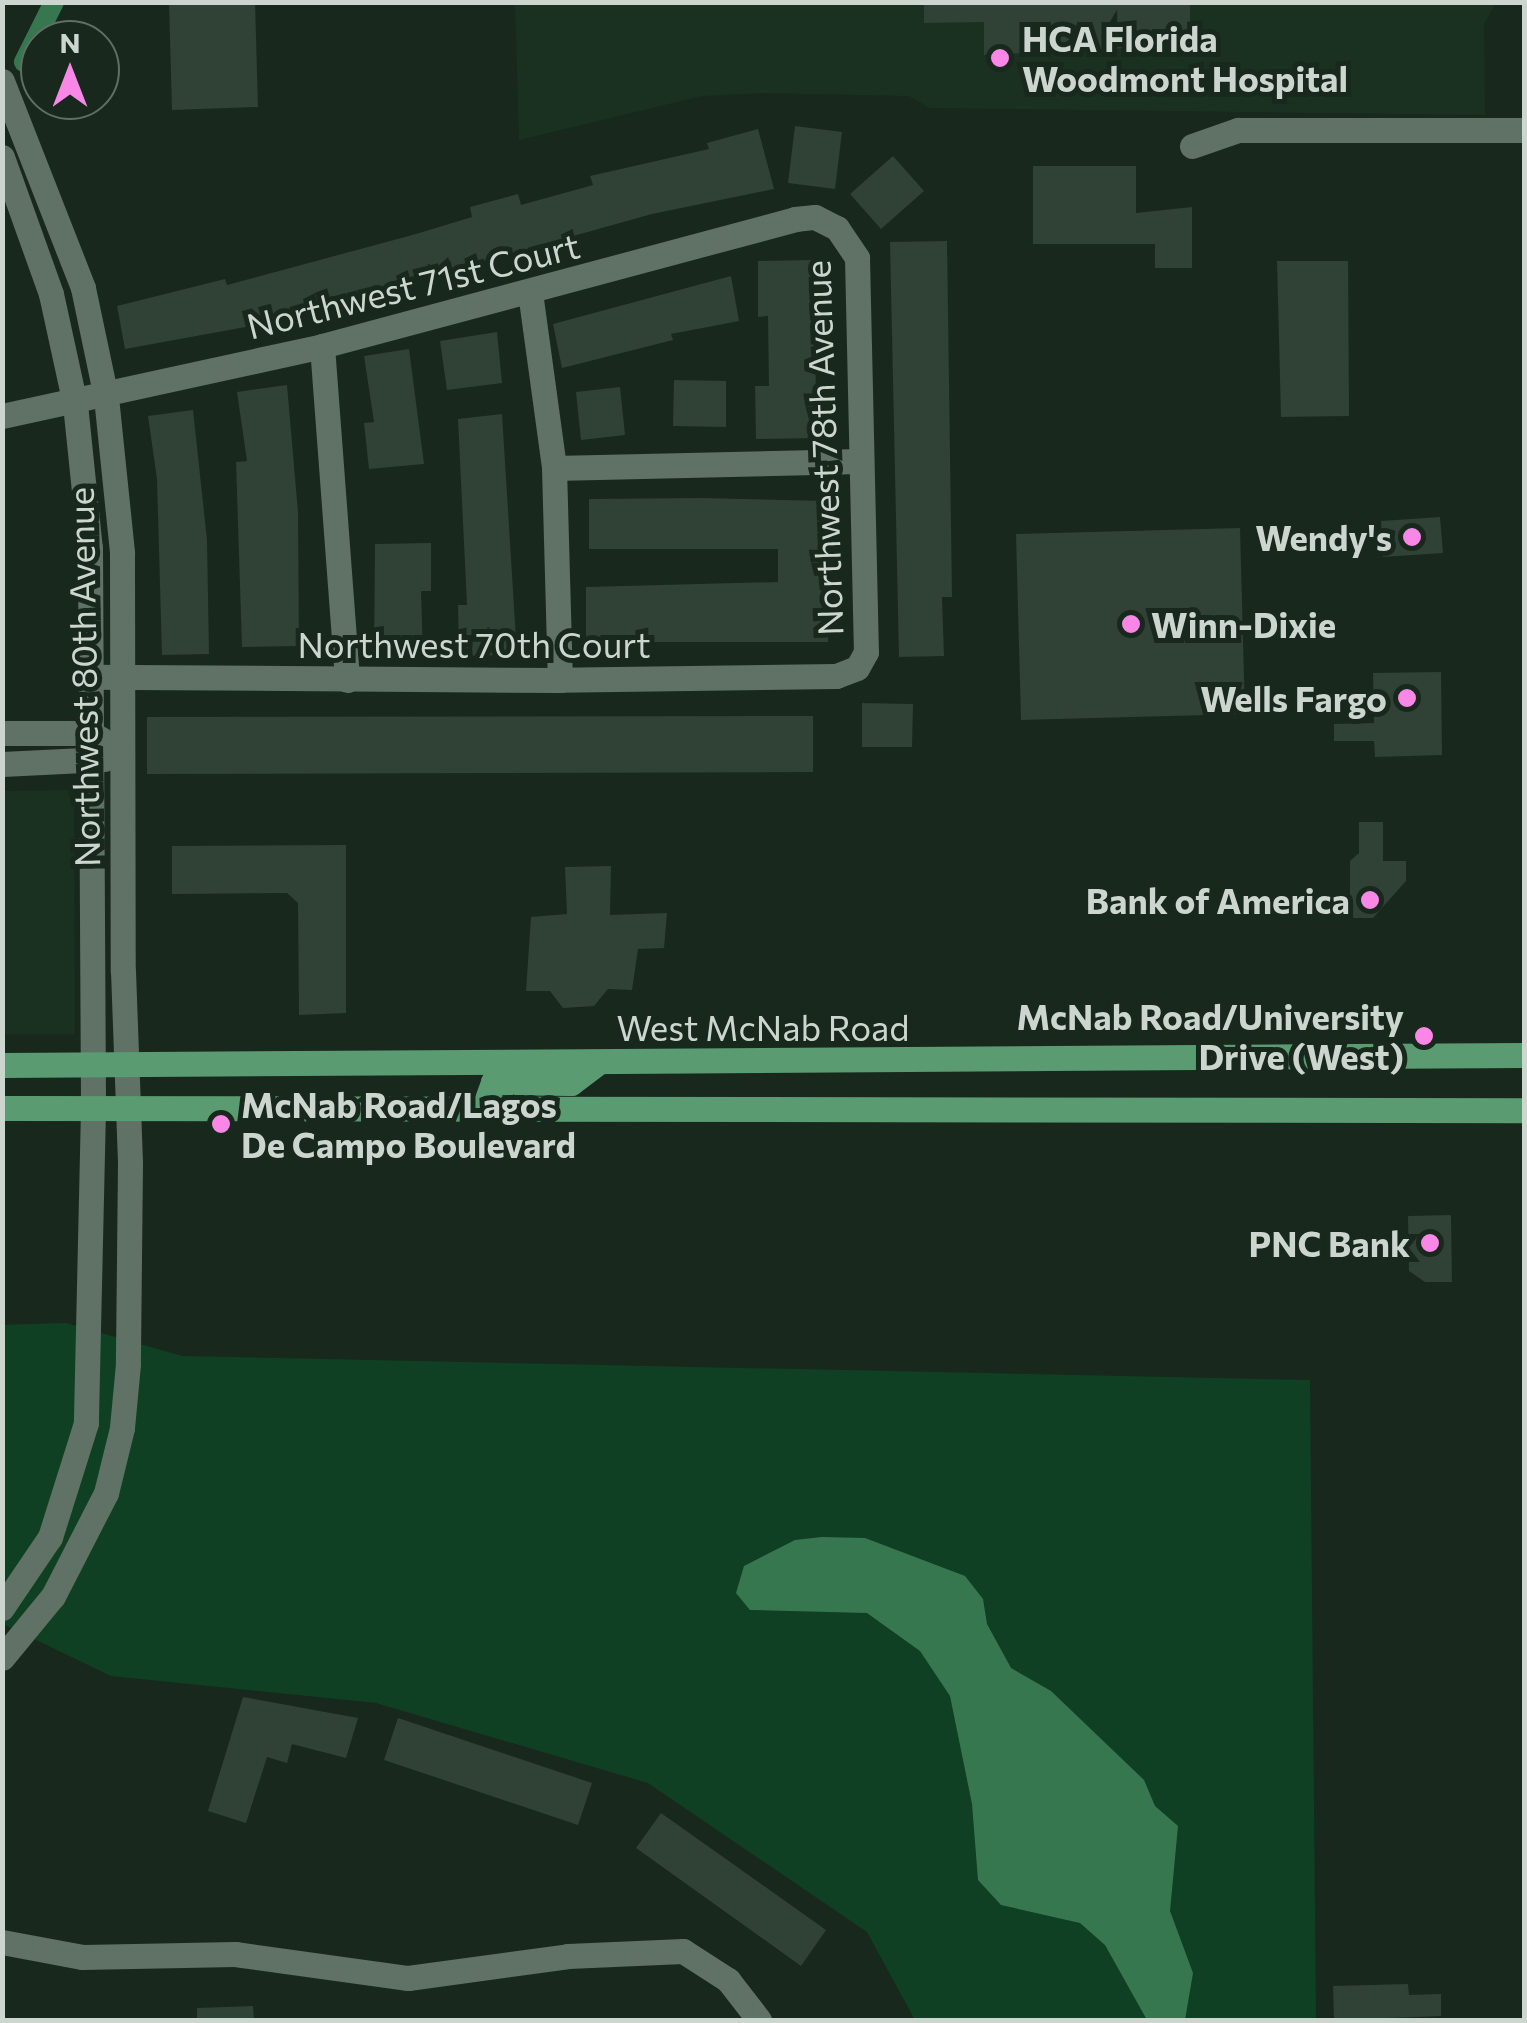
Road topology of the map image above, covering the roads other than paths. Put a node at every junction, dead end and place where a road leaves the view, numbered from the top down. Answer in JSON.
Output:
{"nodes":[{"id":1,"x":2,"y":81,"type":"edge"},
{"id":2,"x":1524,"y":130,"type":"edge"},
{"id":3,"x":1192,"y":146,"type":"dead end"},
{"id":4,"x":2,"y":157,"type":"edge"},
{"id":5,"x":837,"y":228,"type":"joint"},
{"id":6,"x":530,"y":292,"type":"junction"},
{"id":7,"x":322,"y":346,"type":"junction"},
{"id":8,"x":106,"y":397,"type":"junction"},
{"id":9,"x":75,"y":404,"type":"junction"},
{"id":10,"x":2,"y":416,"type":"edge"},
{"id":11,"x":861,"y":461,"type":"junction"},
{"id":12,"x":554,"y":468,"type":"junction"},
{"id":13,"x":857,"y":668,"type":"joint"},
{"id":14,"x":90,"y":677,"type":"junction"},
{"id":15,"x":122,"y":678,"type":"junction"},
{"id":16,"x":348,"y":680,"type":"junction"},
{"id":17,"x":560,"y":680,"type":"junction"},
{"id":18,"x":2,"y":732,"type":"edge"},
{"id":19,"x":90,"y":732,"type":"junction"},
{"id":20,"x":122,"y":752,"type":"junction"},
{"id":21,"x":2,"y":764,"type":"edge"},
{"id":22,"x":92,"y":764,"type":"junction"},
{"id":23,"x":1524,"y":1055,"type":"edge"},
{"id":24,"x":598,"y":1063,"type":"junction"},
{"id":25,"x":91,"y":1064,"type":"junction"},
{"id":26,"x":125,"y":1064,"type":"junction"},
{"id":27,"x":2,"y":1065,"type":"edge"},
{"id":28,"x":2,"y":1108,"type":"edge"},
{"id":29,"x":93,"y":1109,"type":"junction"},
{"id":30,"x":128,"y":1109,"type":"junction"},
{"id":31,"x":483,"y":1110,"type":"junction"},
{"id":32,"x":1524,"y":1110,"type":"edge"},
{"id":33,"x":2,"y":1608,"type":"edge"},
{"id":34,"x":2,"y":1658,"type":"edge"},
{"id":35,"x":2,"y":1942,"type":"edge"},
{"id":36,"x":759,"y":2020,"type":"edge"}],
"edges":[{"from":1,"to":8,"type":"street","name":"Northwest 80th Avenue"},
{"from":2,"to":3,"type":"street"},
{"from":4,"to":9,"type":"street","name":"Northwest 80th Avenue"},
{"from":5,"to":6,"type":"street","name":"Northwest 71st Court"},
{"from":5,"to":11,"type":"street","name":"Northwest 78th Avenue"},
{"from":6,"to":7,"type":"street","name":"Northwest 71st Court"},
{"from":6,"to":12,"type":"street"},
{"from":7,"to":8,"type":"street","name":"Northwest 71st Court"},
{"from":7,"to":16,"type":"street"},
{"from":8,"to":9,"type":"street","name":"Northwest 71st Court"},
{"from":8,"to":15,"type":"street","name":"Northwest 80th Avenue"},
{"from":9,"to":10,"type":"street","name":"Northwest 71st Court"},
{"from":9,"to":14,"type":"street","name":"Northwest 80th Avenue"},
{"from":11,"to":12,"type":"street"},
{"from":11,"to":13,"type":"street","name":"Northwest 78th Avenue"},
{"from":12,"to":17,"type":"street"},
{"from":13,"to":17,"type":"street","name":"Northwest 70th Court"},
{"from":14,"to":15,"type":"street","name":"Northwest 70th Court"},
{"from":14,"to":19,"type":"street","name":"Northwest 80th Avenue"},
{"from":15,"to":16,"type":"street","name":"Northwest 70th Court"},
{"from":15,"to":20,"type":"street","name":"Northwest 80th Avenue"},
{"from":16,"to":17,"type":"street","name":"Northwest 70th Court"},
{"from":18,"to":19,"type":"street"},
{"from":19,"to":20,"type":"street"},
{"from":19,"to":22,"type":"street","name":"Northwest 80th Avenue"},
{"from":20,"to":22,"type":"street"},
{"from":20,"to":26,"type":"street","name":"Northwest 80th Avenue"},
{"from":21,"to":22,"type":"street"},
{"from":22,"to":25,"type":"street","name":"Northwest 80th Avenue"},
{"from":23,"to":24,"type":"main road","name":"West McNab Road"},
{"from":24,"to":26,"type":"main road","name":"West McNab Road"},
{"from":24,"to":31,"type":"main road"},
{"from":25,"to":26,"type":"main road","name":"West McNab Road"},
{"from":25,"to":27,"type":"main road","name":"West McNab Road"},
{"from":25,"to":29,"type":"street","name":"Northwest 80th Avenue"},
{"from":26,"to":30,"type":"street","name":"Northwest 80th Avenue"},
{"from":28,"to":29,"type":"main road"},
{"from":29,"to":30,"type":"main road"},
{"from":29,"to":33,"type":"street","name":"Northwest 80th Avenue"},
{"from":30,"to":31,"type":"main road"},
{"from":30,"to":34,"type":"street","name":"Northwest 80th Avenue"},
{"from":31,"to":32,"type":"main road"},
{"from":35,"to":36,"type":"street"}]}
